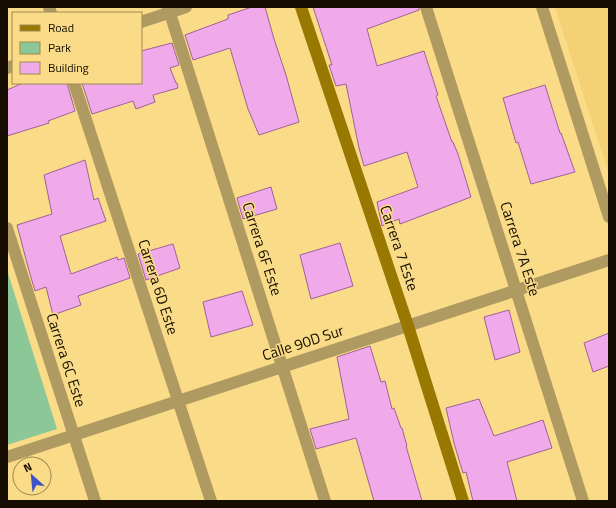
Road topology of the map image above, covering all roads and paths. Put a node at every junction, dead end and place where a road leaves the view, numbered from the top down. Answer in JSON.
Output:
{"nodes":[{"id":1,"x":186,"y":7,"type":"edge"},
{"id":2,"x":301,"y":7,"type":"edge"},
{"id":3,"x":426,"y":7,"type":"edge"},
{"id":4,"x":542,"y":7,"type":"edge"},
{"id":5,"x":169,"y":10,"type":"edge"},
{"id":6,"x":142,"y":22,"type":"edge"},
{"id":7,"x":74,"y":84,"type":"edge"},
{"id":8,"x":609,"y":217,"type":"edge"},
{"id":9,"x":7,"y":228,"type":"edge"},
{"id":10,"x":609,"y":260,"type":"edge"},
{"id":11,"x":516,"y":290,"type":"junction"},
{"id":12,"x":408,"y":326,"type":"junction"},
{"id":13,"x":282,"y":367,"type":"junction"},
{"id":14,"x":178,"y":401,"type":"junction"},
{"id":15,"x":74,"y":435,"type":"junction"},
{"id":16,"x":7,"y":457,"type":"edge"},
{"id":17,"x":96,"y":501,"type":"edge"},
{"id":18,"x":211,"y":501,"type":"edge"},
{"id":19,"x":325,"y":501,"type":"edge"},
{"id":20,"x":463,"y":501,"type":"edge"},
{"id":21,"x":584,"y":501,"type":"edge"}],
"edges":[{"from":1,"to":5,"type":"street"},
{"from":2,"to":12,"type":"street","name":"Carrera 7 Este"},
{"from":3,"to":11,"type":"street","name":"Carrera 7A Este"},
{"from":4,"to":8,"type":"street"},
{"from":5,"to":6,"type":"street"},
{"from":5,"to":13,"type":"street","name":"Carrera 6F Este"},
{"from":7,"to":14,"type":"street","name":"Carrera 6D Este"},
{"from":9,"to":15,"type":"street","name":"Carrera 6C Este"},
{"from":10,"to":11,"type":"street","name":"Calle 90D Sur"},
{"from":11,"to":12,"type":"street","name":"Calle 90D Sur"},
{"from":11,"to":21,"type":"street","name":"Carrera 7A Este"},
{"from":12,"to":13,"type":"street","name":"Calle 90D Sur"},
{"from":12,"to":20,"type":"street","name":"Carrera 7 Este"},
{"from":13,"to":14,"type":"street","name":"Calle 90D Sur"},
{"from":13,"to":19,"type":"street","name":"Carrera 6F Este"},
{"from":14,"to":15,"type":"street","name":"Calle 90D Sur"},
{"from":14,"to":18,"type":"street","name":"Carrera 6D Este"},
{"from":15,"to":16,"type":"street","name":"Calle 90D Sur"},
{"from":15,"to":17,"type":"street","name":"Carrera 6C Este"}]}
